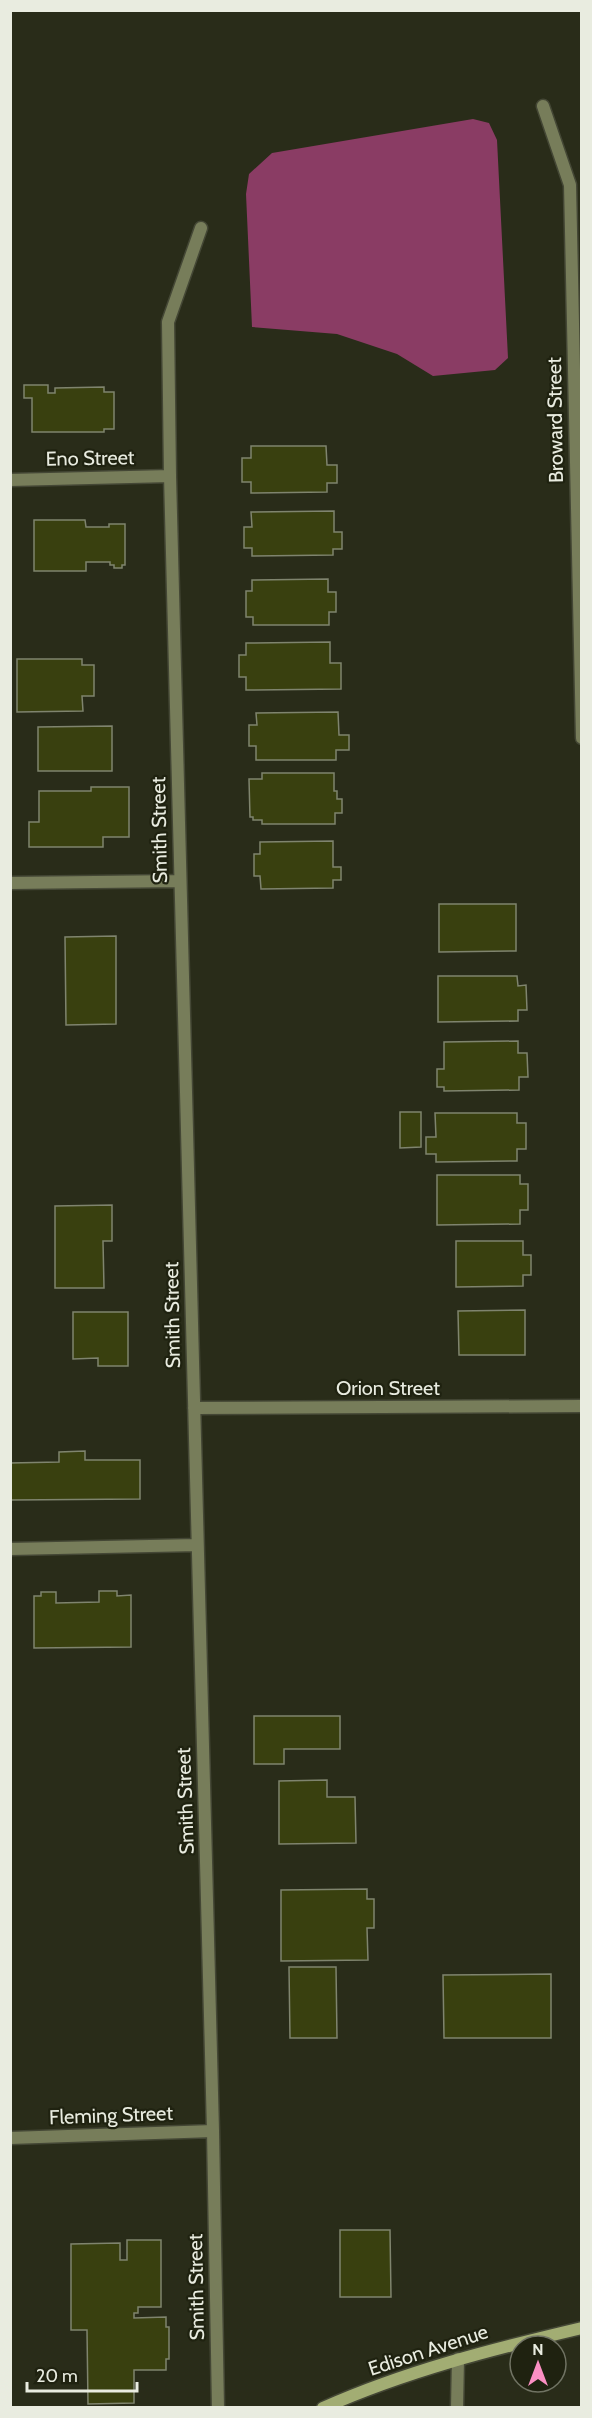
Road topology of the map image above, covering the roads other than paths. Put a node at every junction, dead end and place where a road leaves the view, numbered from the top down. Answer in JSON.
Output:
{"nodes":[{"id":1,"x":543,"y":106,"type":"dead end"},
{"id":2,"x":201,"y":228,"type":"dead end"},
{"id":3,"x":170,"y":476,"type":"junction"},
{"id":4,"x":10,"y":480,"type":"edge"},
{"id":5,"x":582,"y":738,"type":"edge"},
{"id":6,"x":180,"y":881,"type":"junction"},
{"id":7,"x":10,"y":883,"type":"edge"},
{"id":8,"x":582,"y":1406,"type":"edge"},
{"id":9,"x":194,"y":1408,"type":"junction"},
{"id":10,"x":197,"y":1545,"type":"junction"},
{"id":11,"x":10,"y":1549,"type":"edge"},
{"id":12,"x":213,"y":2131,"type":"junction"},
{"id":13,"x":10,"y":2138,"type":"edge"},
{"id":14,"x":582,"y":2328,"type":"edge"},
{"id":15,"x":458,"y":2359,"type":"junction"},
{"id":16,"x":218,"y":2408,"type":"edge"},
{"id":17,"x":323,"y":2408,"type":"edge"},
{"id":18,"x":457,"y":2408,"type":"edge"}],
"edges":[{"from":1,"to":5,"type":"street","name":"Broward Street"},
{"from":2,"to":3,"type":"street","name":"Smith Street"},
{"from":3,"to":4,"type":"street","name":"Eno Street"},
{"from":3,"to":6,"type":"street","name":"Smith Street"},
{"from":6,"to":7,"type":"street"},
{"from":6,"to":9,"type":"street","name":"Smith Street"},
{"from":8,"to":9,"type":"street","name":"Orion Street"},
{"from":9,"to":10,"type":"street","name":"Smith Street"},
{"from":10,"to":11,"type":"street"},
{"from":10,"to":12,"type":"street","name":"Smith Street"},
{"from":12,"to":13,"type":"street","name":"Fleming Street"},
{"from":12,"to":16,"type":"street","name":"Smith Street"},
{"from":14,"to":15,"type":"main road","name":"Edison Avenue"},
{"from":15,"to":17,"type":"main road","name":"Edison Avenue"},
{"from":15,"to":18,"type":"street"}]}
